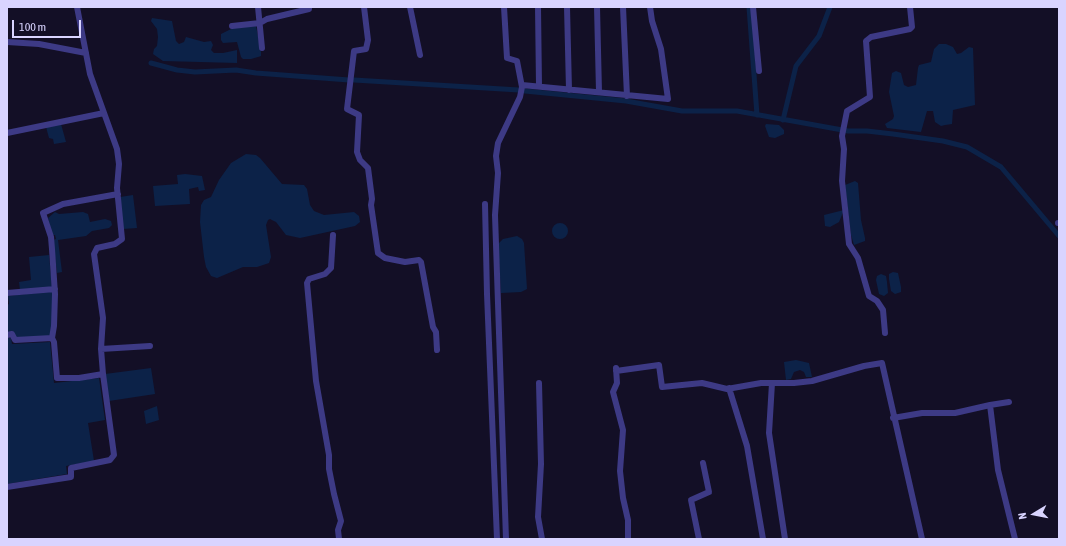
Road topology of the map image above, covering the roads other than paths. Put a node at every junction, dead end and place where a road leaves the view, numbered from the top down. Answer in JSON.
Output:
{"nodes":[{"id":1,"x":77,"y":7,"type":"edge"},
{"id":2,"x":258,"y":7,"type":"edge"},
{"id":3,"x":309,"y":7,"type":"edge"},
{"id":4,"x":364,"y":7,"type":"edge"},
{"id":5,"x":410,"y":7,"type":"edge"},
{"id":6,"x":504,"y":7,"type":"edge"},
{"id":7,"x":538,"y":7,"type":"edge"},
{"id":8,"x":567,"y":7,"type":"edge"},
{"id":9,"x":597,"y":7,"type":"edge"},
{"id":10,"x":623,"y":7,"type":"edge"},
{"id":11,"x":650,"y":7,"type":"edge"},
{"id":12,"x":753,"y":7,"type":"edge"},
{"id":13,"x":910,"y":7,"type":"edge"},
{"id":14,"x":259,"y":23,"type":"junction"},
{"id":15,"x":232,"y":26,"type":"dead end"},
{"id":16,"x":7,"y":42,"type":"edge"},
{"id":17,"x":262,"y":48,"type":"dead end"},
{"id":18,"x":86,"y":53,"type":"junction"},
{"id":19,"x":420,"y":55,"type":"dead end"},
{"id":20,"x":759,"y":71,"type":"dead end"},
{"id":21,"x":522,"y":85,"type":"junction"},
{"id":22,"x":539,"y":86,"type":"junction"},
{"id":23,"x":569,"y":90,"type":"junction"},
{"id":24,"x":599,"y":92,"type":"junction"},
{"id":25,"x":627,"y":96,"type":"junction"},
{"id":26,"x":104,"y":113,"type":"junction"},
{"id":27,"x":7,"y":133,"type":"edge"},
{"id":28,"x":118,"y":194,"type":"junction"},
{"id":29,"x":485,"y":204,"type":"dead end"},
{"id":30,"x":333,"y":235,"type":"dead end"},
{"id":31,"x":55,"y":290,"type":"junction"},
{"id":32,"x":7,"y":293,"type":"edge"},
{"id":33,"x":886,"y":333,"type":"dead end"},
{"id":34,"x":7,"y":335,"type":"edge"},
{"id":35,"x":52,"y":338,"type":"junction"},
{"id":36,"x":150,"y":346,"type":"dead end"},
{"id":37,"x":101,"y":349,"type":"junction"},
{"id":38,"x":437,"y":350,"type":"dead end"},
{"id":39,"x":103,"y":374,"type":"junction"},
{"id":40,"x":772,"y":383,"type":"junction"},
{"id":41,"x":539,"y":384,"type":"dead end"},
{"id":42,"x":729,"y":388,"type":"junction"},
{"id":43,"x":1009,"y":402,"type":"dead end"},
{"id":44,"x":990,"y":405,"type":"junction"},
{"id":45,"x":893,"y":418,"type":"junction"},
{"id":46,"x":703,"y":463,"type":"dead end"},
{"id":47,"x":7,"y":486,"type":"edge"},
{"id":48,"x":339,"y":539,"type":"edge"},
{"id":49,"x":497,"y":539,"type":"edge"},
{"id":50,"x":506,"y":539,"type":"edge"},
{"id":51,"x":542,"y":539,"type":"edge"},
{"id":52,"x":628,"y":539,"type":"edge"},
{"id":53,"x":698,"y":539,"type":"edge"},
{"id":54,"x":764,"y":539,"type":"edge"},
{"id":55,"x":785,"y":539,"type":"edge"},
{"id":56,"x":922,"y":539,"type":"edge"},
{"id":57,"x":1015,"y":539,"type":"edge"}],
"edges":[{"from":1,"to":18,"type":"street"},
{"from":2,"to":14,"type":"street"},
{"from":3,"to":14,"type":"street"},
{"from":4,"to":38,"type":"street"},
{"from":5,"to":19,"type":"street"},
{"from":6,"to":21,"type":"street"},
{"from":7,"to":22,"type":"street"},
{"from":8,"to":23,"type":"street"},
{"from":9,"to":24,"type":"street"},
{"from":10,"to":25,"type":"street"},
{"from":11,"to":25,"type":"street"},
{"from":12,"to":20,"type":"street"},
{"from":13,"to":33,"type":"street"},
{"from":14,"to":15,"type":"street"},
{"from":14,"to":17,"type":"street"},
{"from":16,"to":18,"type":"street"},
{"from":18,"to":26,"type":"street"},
{"from":21,"to":22,"type":"street"},
{"from":21,"to":50,"type":"street"},
{"from":22,"to":23,"type":"street"},
{"from":23,"to":24,"type":"street"},
{"from":24,"to":25,"type":"street"},
{"from":26,"to":27,"type":"street"},
{"from":26,"to":28,"type":"street"},
{"from":28,"to":31,"type":"street"},
{"from":28,"to":37,"type":"street"},
{"from":29,"to":49,"type":"street"},
{"from":30,"to":48,"type":"street"},
{"from":31,"to":32,"type":"street"},
{"from":31,"to":35,"type":"street"},
{"from":34,"to":35,"type":"street"},
{"from":35,"to":39,"type":"street"},
{"from":36,"to":37,"type":"street"},
{"from":37,"to":39,"type":"street"},
{"from":39,"to":47,"type":"street"},
{"from":40,"to":42,"type":"street"},
{"from":40,"to":45,"type":"street"},
{"from":40,"to":55,"type":"street"},
{"from":41,"to":51,"type":"street"},
{"from":42,"to":52,"type":"street"},
{"from":42,"to":54,"type":"street"},
{"from":43,"to":44,"type":"street"},
{"from":44,"to":45,"type":"street"},
{"from":44,"to":57,"type":"street"},
{"from":45,"to":56,"type":"street"},
{"from":46,"to":53,"type":"street"}]}
